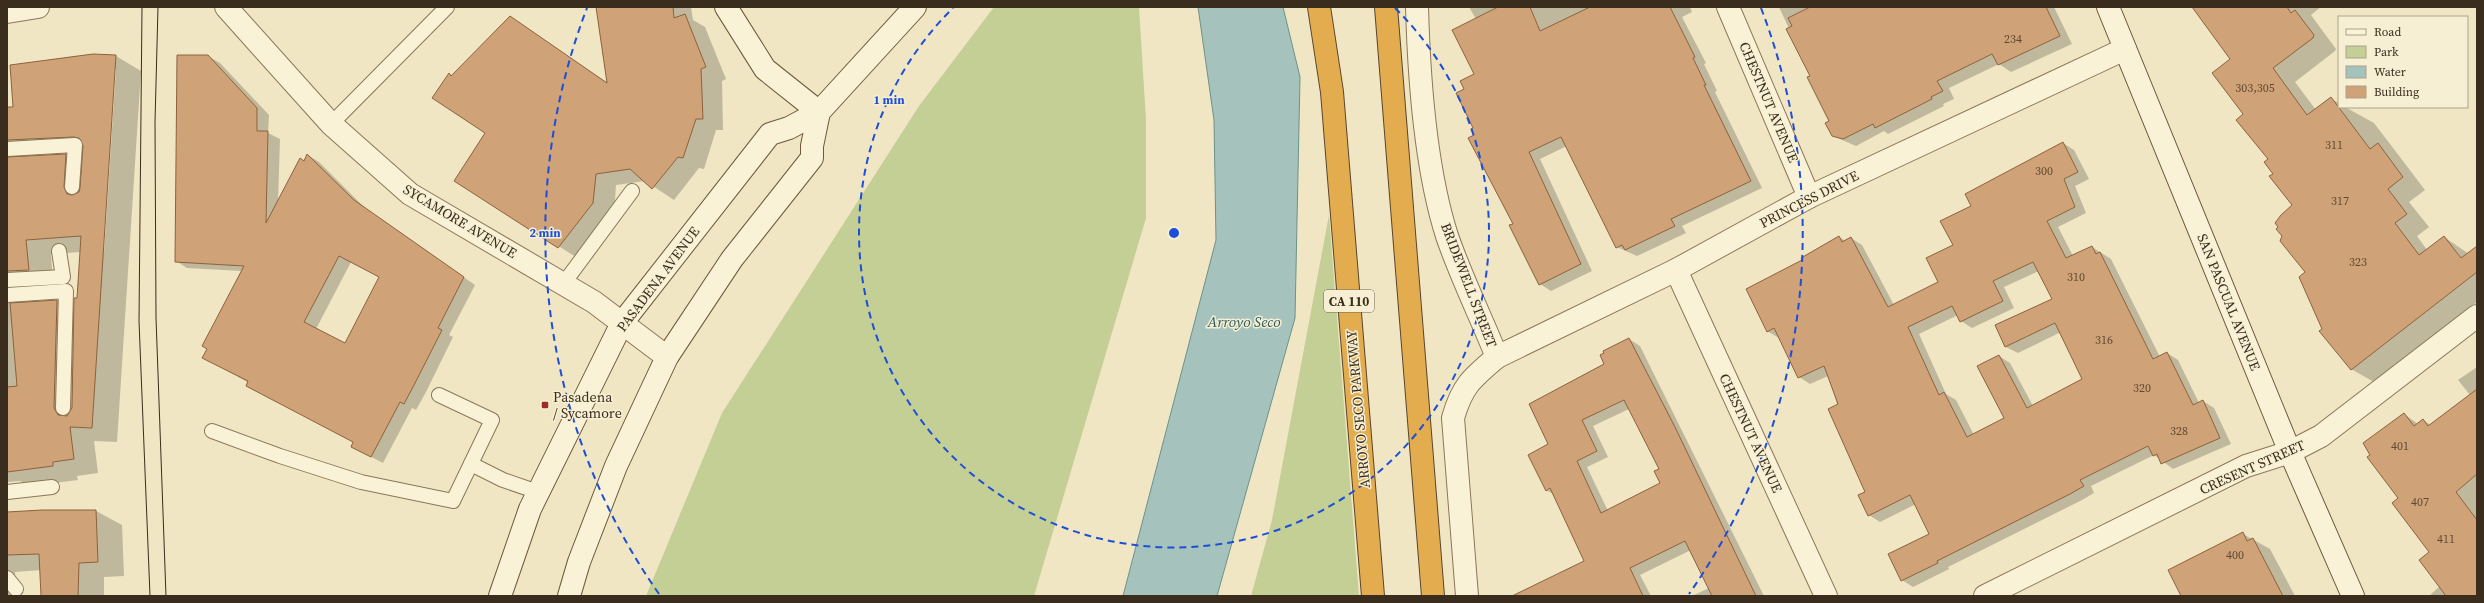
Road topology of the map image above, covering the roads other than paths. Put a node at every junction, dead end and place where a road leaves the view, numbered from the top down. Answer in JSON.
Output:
{"nodes":[{"id":1,"x":38,"y":7,"type":"edge"},
{"id":2,"x":226,"y":7,"type":"edge"},
{"id":3,"x":447,"y":7,"type":"edge"},
{"id":4,"x":726,"y":7,"type":"edge"},
{"id":5,"x":915,"y":7,"type":"edge"},
{"id":6,"x":1319,"y":7,"type":"edge"},
{"id":7,"x":1386,"y":7,"type":"edge"},
{"id":8,"x":1417,"y":7,"type":"edge"},
{"id":9,"x":1728,"y":7,"type":"edge"},
{"id":10,"x":2108,"y":7,"type":"edge"},
{"id":11,"x":7,"y":12,"type":"edge"},
{"id":12,"x":2125,"y":49,"type":"junction"},
{"id":13,"x":819,"y":112,"type":"junction"},
{"id":14,"x":331,"y":124,"type":"junction"},
{"id":15,"x":7,"y":149,"type":"edge"},
{"id":16,"x":72,"y":187,"type":"dead end"},
{"id":17,"x":632,"y":191,"type":"dead end"},
{"id":18,"x":1809,"y":197,"type":"junction"},
{"id":19,"x":59,"y":252,"type":"dead end"},
{"id":20,"x":1676,"y":270,"type":"junction"},
{"id":21,"x":7,"y":280,"type":"edge"},
{"id":22,"x":564,"y":283,"type":"junction"},
{"id":23,"x":7,"y":295,"type":"edge"},
{"id":24,"x":2477,"y":316,"type":"edge"},
{"id":25,"x":622,"y":323,"type":"junction"},
{"id":26,"x":667,"y":357,"type":"junction"},
{"id":27,"x":1497,"y":357,"type":"junction"},
{"id":28,"x":438,"y":395,"type":"dead end"},
{"id":29,"x":63,"y":408,"type":"dead end"},
{"id":30,"x":212,"y":431,"type":"dead end"},
{"id":31,"x":2290,"y":452,"type":"junction"},
{"id":32,"x":471,"y":464,"type":"junction"},
{"id":33,"x":52,"y":487,"type":"dead end"},
{"id":34,"x":7,"y":492,"type":"edge"},
{"id":35,"x":538,"y":492,"type":"junction"},
{"id":36,"x":7,"y":578,"type":"edge"},
{"id":37,"x":16,"y":589,"type":"dead end"},
{"id":38,"x":500,"y":596,"type":"edge"},
{"id":39,"x":569,"y":596,"type":"edge"},
{"id":40,"x":1373,"y":596,"type":"edge"},
{"id":41,"x":1433,"y":596,"type":"edge"},
{"id":42,"x":1468,"y":596,"type":"edge"},
{"id":43,"x":1826,"y":596,"type":"edge"},
{"id":44,"x":1985,"y":596,"type":"edge"},
{"id":45,"x":2353,"y":596,"type":"edge"}],
"edges":[{"from":1,"to":11,"type":"street"},
{"from":2,"to":14,"type":"street","name":"SYCAMORE AVENUE"},
{"from":3,"to":14,"type":"lane"},
{"from":4,"to":13,"type":"street"},
{"from":5,"to":13,"type":"street","name":"PASADENA AVENUE"},
{"from":6,"to":40,"type":"highway","name":"ARROYO SECO PARKWAY","number":"CA 110"},
{"from":7,"to":41,"type":"highway"},
{"from":8,"to":27,"type":"street","name":"BRIDEWELL STREET"},
{"from":9,"to":18,"type":"street","name":"CHESTNUT AVENUE"},
{"from":10,"to":12,"type":"street","name":"SAN PASCUAL AVENUE"},
{"from":12,"to":18,"type":"street","name":"PRINCESS DRIVE"},
{"from":12,"to":31,"type":"street","name":"SAN PASCUAL AVENUE"},
{"from":13,"to":25,"type":"street","name":"PASADENA AVENUE"},
{"from":13,"to":26,"type":"street"},
{"from":14,"to":22,"type":"street","name":"SYCAMORE AVENUE"},
{"from":15,"to":16,"type":"lane"},
{"from":17,"to":22,"type":"lane"},
{"from":18,"to":20,"type":"street","name":"PRINCESS DRIVE"},
{"from":19,"to":21,"type":"lane"},
{"from":20,"to":27,"type":"street","name":"PRINCESS DRIVE"},
{"from":20,"to":43,"type":"street","name":"CHESTNUT AVENUE"},
{"from":22,"to":25,"type":"street","name":"SYCAMORE AVENUE"},
{"from":23,"to":29,"type":"lane"},
{"from":24,"to":31,"type":"street","name":"CRESENT STREET"},
{"from":25,"to":26,"type":"street","name":"SYCAMORE AVENUE"},
{"from":25,"to":35,"type":"street","name":"PASADENA AVENUE"},
{"from":26,"to":39,"type":"street"},
{"from":27,"to":42,"type":"street","name":"BRIDEWELL STREET"},
{"from":28,"to":32,"type":"lane"},
{"from":30,"to":32,"type":"lane"},
{"from":31,"to":44,"type":"street","name":"CRESENT STREET"},
{"from":31,"to":45,"type":"street","name":"SAN PASCUAL AVENUE"},
{"from":32,"to":35,"type":"lane"},
{"from":33,"to":34,"type":"lane"},
{"from":35,"to":38,"type":"street","name":"PASADENA AVENUE"},
{"from":36,"to":37,"type":"lane"}]}
